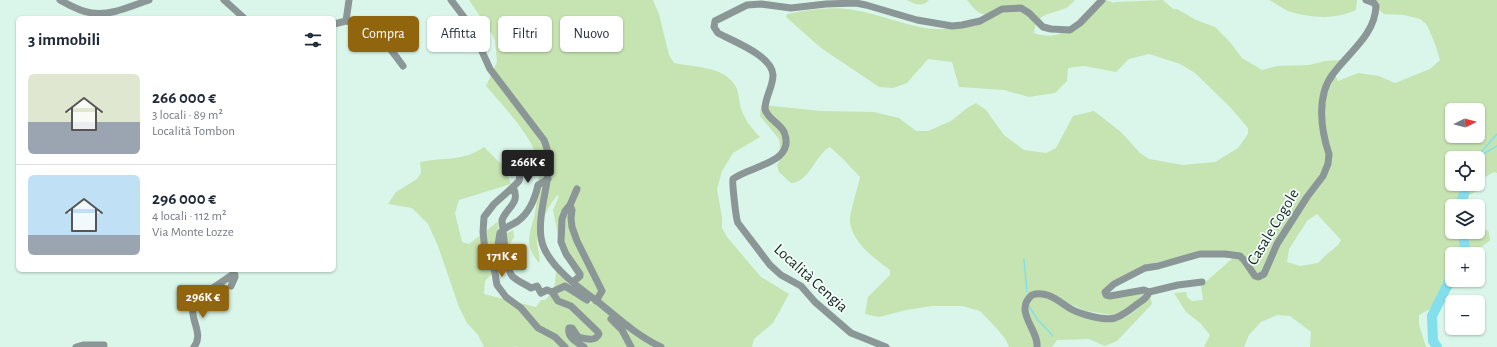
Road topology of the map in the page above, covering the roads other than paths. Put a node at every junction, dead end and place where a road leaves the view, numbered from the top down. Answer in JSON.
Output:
{"nodes":[{"id":1,"x":60,"y":0,"type":"edge"},
{"id":2,"x":149,"y":0,"type":"edge"},
{"id":3,"x":224,"y":0,"type":"edge"},
{"id":4,"x":349,"y":0,"type":"edge"},
{"id":5,"x":451,"y":0,"type":"edge"},
{"id":6,"x":1102,"y":0,"type":"edge"},
{"id":7,"x":1366,"y":0,"type":"edge"},
{"id":8,"x":242,"y":16,"type":"edge"},
{"id":9,"x":346,"y":21,"type":"junction"},
{"id":10,"x":336,"y":24,"type":"edge"},
{"id":11,"x":403,"y":66,"type":"dead end"},
{"id":12,"x":521,"y":169,"type":"dead end"},
{"id":13,"x":548,"y":179,"type":"junction"},
{"id":14,"x":513,"y":187,"type":"junction"},
{"id":15,"x":577,"y":189,"type":"dead end"},
{"id":16,"x":570,"y":206,"type":"junction"},
{"id":17,"x":503,"y":229,"type":"junction"},
{"id":18,"x":494,"y":268,"type":"junction"},
{"id":19,"x":572,"y":282,"type":"junction"},
{"id":20,"x":1202,"y":282,"type":"dead end"},
{"id":21,"x":231,"y":286,"type":"dead end"},
{"id":22,"x":552,"y":292,"type":"junction"},
{"id":23,"x":1148,"y":292,"type":"junction"},
{"id":24,"x":596,"y":301,"type":"junction"},
{"id":25,"x":104,"y":345,"type":"dead end"},
{"id":26,"x":76,"y":347,"type":"edge"},
{"id":27,"x":194,"y":347,"type":"edge"},
{"id":28,"x":565,"y":347,"type":"edge"},
{"id":29,"x":584,"y":347,"type":"edge"},
{"id":30,"x":631,"y":347,"type":"edge"},
{"id":31,"x":661,"y":347,"type":"edge"},
{"id":32,"x":886,"y":347,"type":"edge"},
{"id":33,"x":1037,"y":347,"type":"edge"}],
"edges":[{"from":1,"to":2,"type":"street"},
{"from":3,"to":8,"type":"street"},
{"from":4,"to":9,"type":"street"},
{"from":5,"to":13,"type":"street"},
{"from":6,"to":32,"type":"street","name":"Località Cengia"},
{"from":7,"to":23,"type":"street","name":"Casale Cogole"},
{"from":9,"to":10,"type":"street"},
{"from":9,"to":11,"type":"street"},
{"from":12,"to":14,"type":"street"},
{"from":13,"to":17,"type":"street"},
{"from":13,"to":19,"type":"street"},
{"from":14,"to":17,"type":"street"},
{"from":14,"to":18,"type":"street"},
{"from":15,"to":16,"type":"street"},
{"from":16,"to":19,"type":"street"},
{"from":16,"to":24,"type":"street"},
{"from":17,"to":18,"type":"street"},
{"from":17,"to":22,"type":"street"},
{"from":18,"to":28,"type":"street"},
{"from":19,"to":24,"type":"street"},
{"from":20,"to":23,"type":"street","name":"Casale Cogole"},
{"from":21,"to":27,"type":"street"},
{"from":22,"to":29,"type":"street"},
{"from":22,"to":30,"type":"street"},
{"from":23,"to":33,"type":"street"},
{"from":24,"to":31,"type":"street"},
{"from":25,"to":26,"type":"street"}]}
